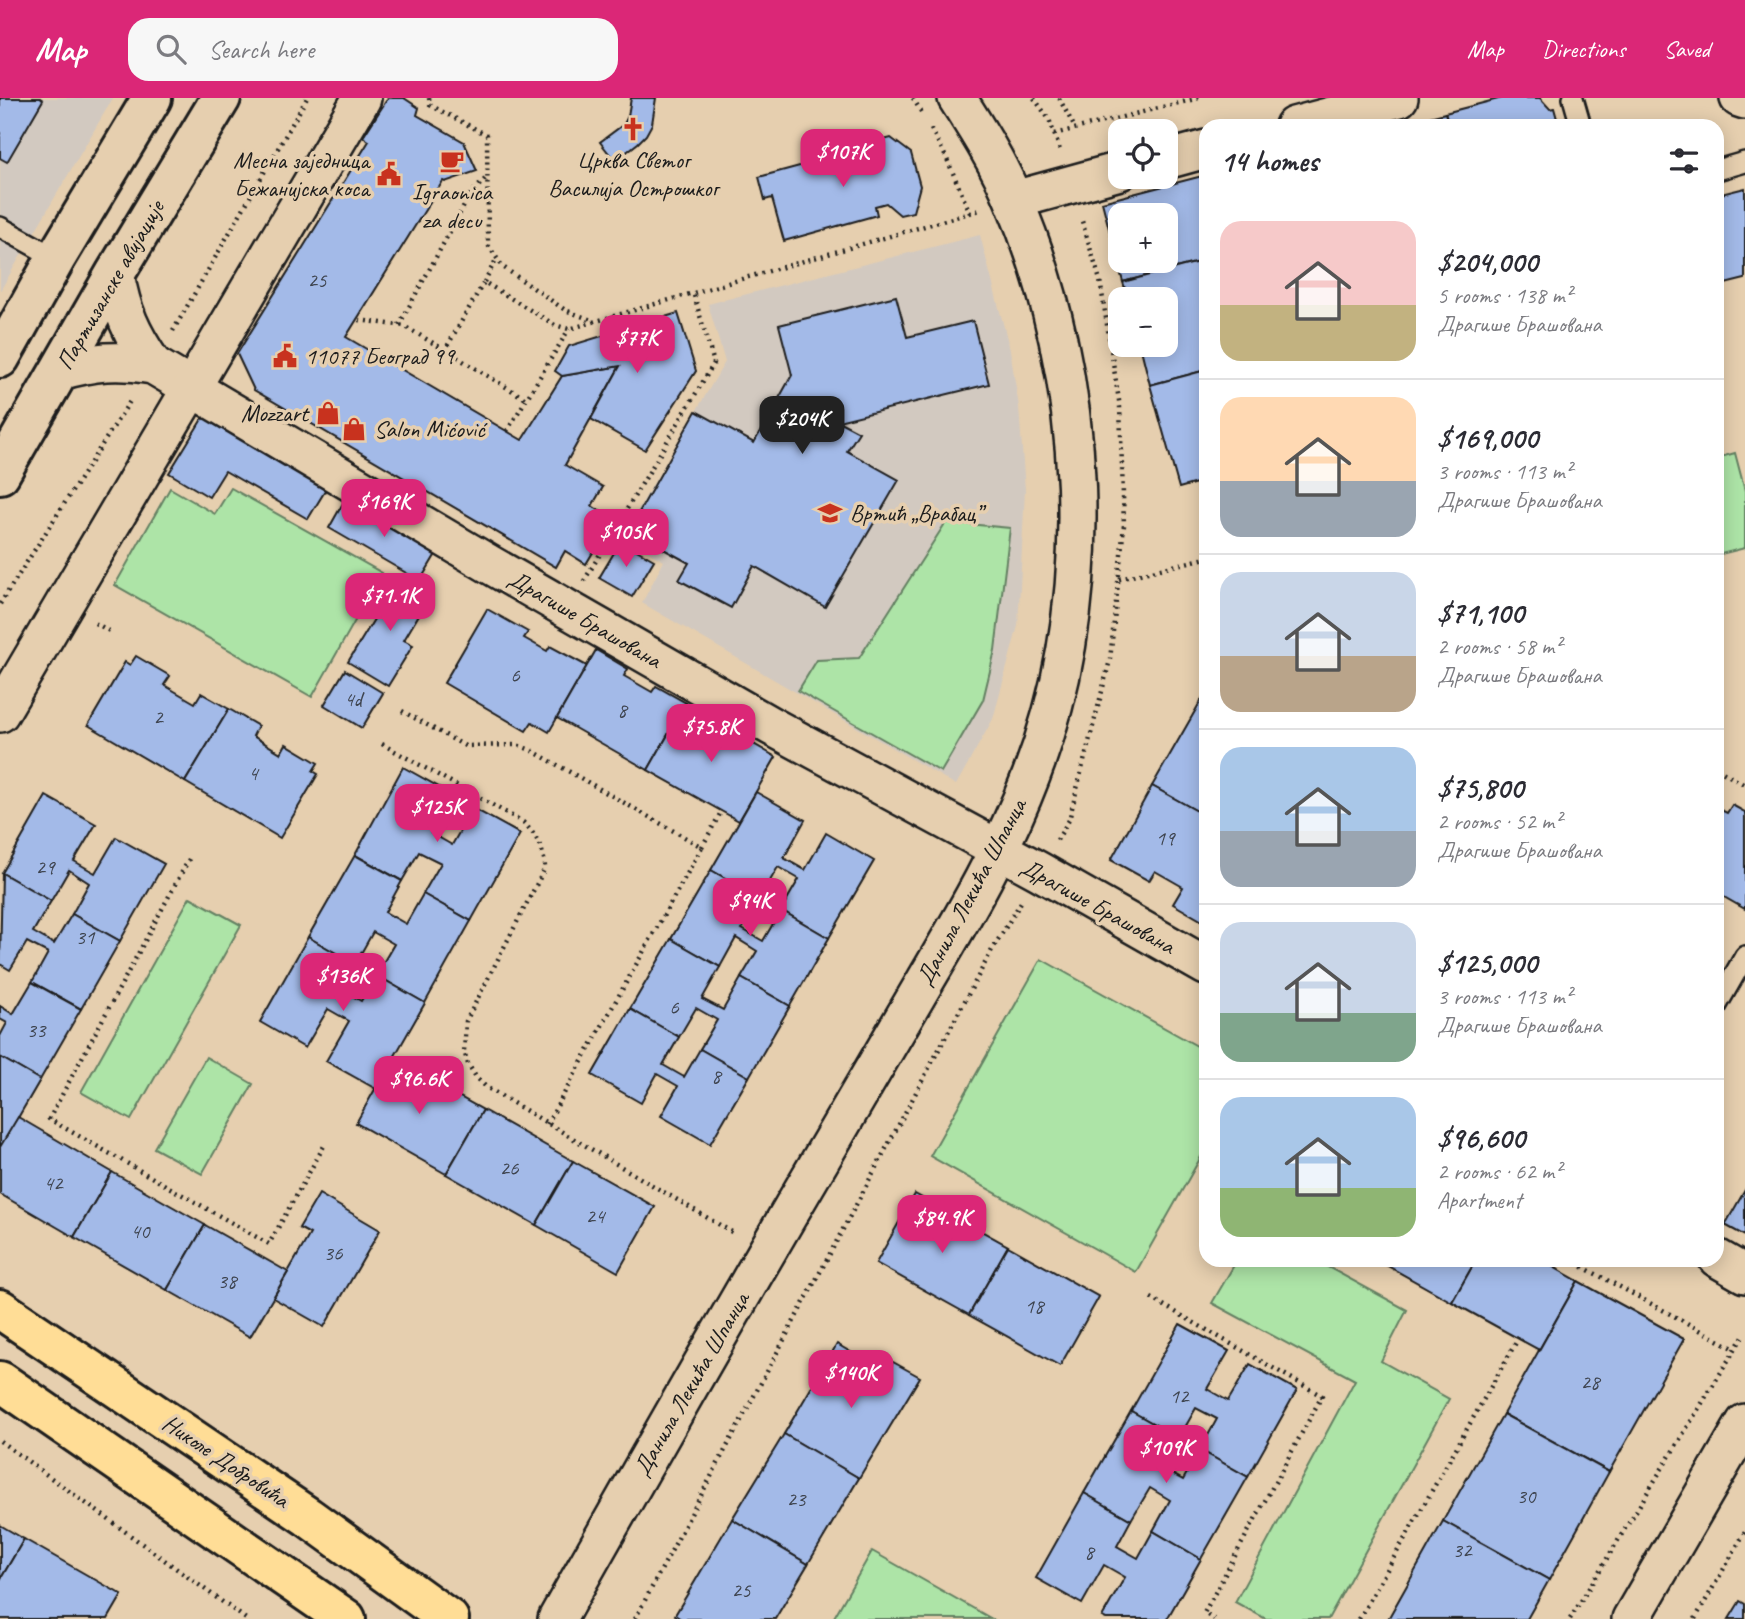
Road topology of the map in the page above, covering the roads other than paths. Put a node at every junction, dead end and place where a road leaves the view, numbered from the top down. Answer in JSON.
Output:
{"nodes":[{"id":1,"x":152,"y":98,"type":"edge"},
{"id":2,"x":222,"y":98,"type":"edge"},
{"id":3,"x":362,"y":98,"type":"edge"},
{"id":4,"x":957,"y":98,"type":"edge"},
{"id":5,"x":1399,"y":98,"type":"edge"},
{"id":6,"x":1573,"y":98,"type":"edge"},
{"id":7,"x":1739,"y":98,"type":"edge"},
{"id":8,"x":1745,"y":100,"type":"edge"},
{"id":9,"x":1320,"y":119,"type":"edge"},
{"id":10,"x":1579,"y":119,"type":"edge"},
{"id":11,"x":1199,"y":151,"type":"edge"},
{"id":12,"x":1178,"y":157,"type":"edge"},
{"id":13,"x":1745,"y":162,"type":"edge"},
{"id":14,"x":1724,"y":168,"type":"edge"},
{"id":15,"x":1108,"y":174,"type":"edge"},
{"id":16,"x":1014,"y":200,"type":"junction"},
{"id":17,"x":0,"y":227,"type":"edge"},
{"id":18,"x":57,"y":258,"type":"junction"},
{"id":19,"x":115,"y":274,"type":"junction"},
{"id":20,"x":0,"y":358,"type":"edge"},
{"id":21,"x":153,"y":365,"type":"junction"},
{"id":22,"x":60,"y":371,"type":"junction"},
{"id":23,"x":192,"y":388,"type":"junction"},
{"id":24,"x":0,"y":474,"type":"edge"},
{"id":25,"x":0,"y":713,"type":"edge"},
{"id":26,"x":998,"y":850,"type":"junction"},
{"id":27,"x":1745,"y":956,"type":"edge"},
{"id":28,"x":1199,"y":962,"type":"edge"},
{"id":29,"x":1724,"y":993,"type":"edge"},
{"id":30,"x":1724,"y":1262,"type":"edge"},
{"id":31,"x":1745,"y":1274,"type":"edge"},
{"id":32,"x":0,"y":1308,"type":"edge"},
{"id":33,"x":0,"y":1381,"type":"edge"},
{"id":34,"x":1745,"y":1423,"type":"edge"},
{"id":35,"x":346,"y":1619,"type":"edge"},
{"id":36,"x":449,"y":1619,"type":"edge"},
{"id":37,"x":557,"y":1619,"type":"edge"},
{"id":38,"x":1631,"y":1619,"type":"edge"}],
"edges":[{"from":1,"to":18,"type":"main road"},
{"from":2,"to":19,"type":"main road","name":"Партизанске авијације"},
{"from":3,"to":23,"type":"street"},
{"from":4,"to":16,"type":"street","name":"Данила Лекића Шпанца"},
{"from":5,"to":9,"type":"street"},
{"from":6,"to":10,"type":"lane"},
{"from":7,"to":8,"type":"street"},
{"from":11,"to":12,"type":"street"},
{"from":13,"to":14,"type":"lane"},
{"from":15,"to":16,"type":"street"},
{"from":16,"to":26,"type":"street","name":"Данила Лекића Шпанца"},
{"from":17,"to":18,"type":"lane"},
{"from":18,"to":20,"type":"main road"},
{"from":19,"to":21,"type":"street","name":"Драгише Брашована"},
{"from":19,"to":22,"type":"main road","name":"Партизанске авијације"},
{"from":21,"to":22,"type":"street","name":"Драгише Брашована"},
{"from":21,"to":23,"type":"street","name":"Драгише Брашована"},
{"from":22,"to":24,"type":"main road","name":"Партизанске авијације"},
{"from":23,"to":25,"type":"street"},
{"from":23,"to":26,"type":"street","name":"Драгише Брашована"},
{"from":26,"to":28,"type":"street","name":"Драгише Брашована"},
{"from":26,"to":37,"type":"street","name":"Данила Лекића Шпанца"},
{"from":27,"to":29,"type":"lane"},
{"from":30,"to":31,"type":"street"},
{"from":32,"to":36,"type":"main road","name":"Николе Добровића"},
{"from":33,"to":35,"type":"main road"},
{"from":34,"to":38,"type":"street"}]}
